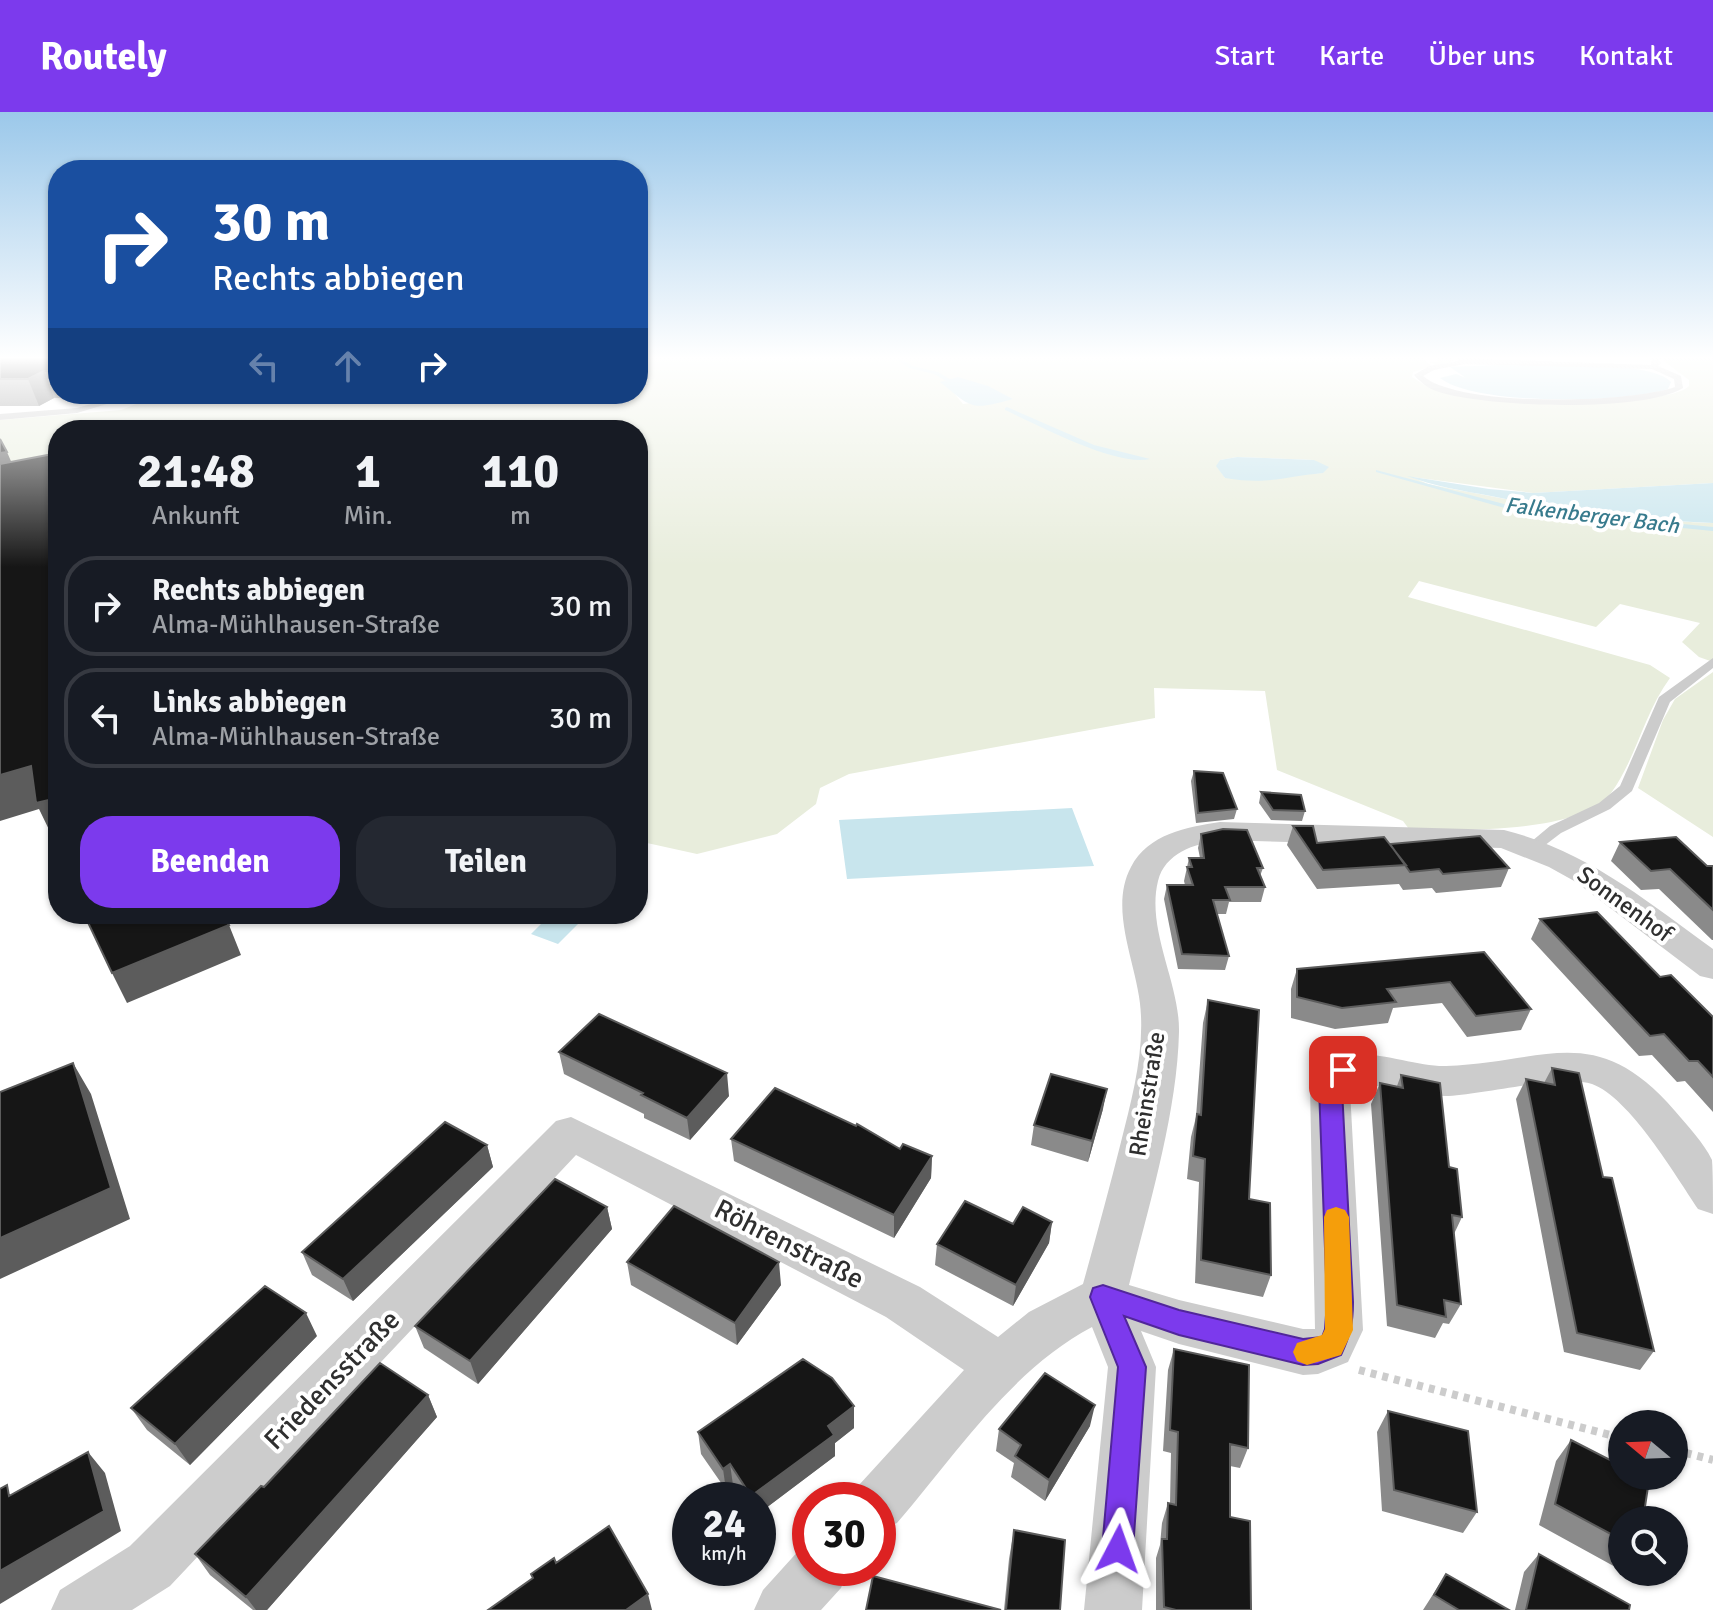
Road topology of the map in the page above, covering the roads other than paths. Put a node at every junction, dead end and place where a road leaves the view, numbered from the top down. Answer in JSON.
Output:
{"nodes":[{"id":1,"x":1713,"y":662,"type":"edge"},
{"id":2,"x":1534,"y":846,"type":"junction"},
{"id":3,"x":1713,"y":967,"type":"edge"},
{"id":4,"x":571,"y":1133,"type":"joint"},
{"id":5,"x":1713,"y":1196,"type":"edge"},
{"id":6,"x":1103,"y":1297,"type":"junction"},
{"id":7,"x":1000,"y":1366,"type":"junction"},
{"id":8,"x":896,"y":1484,"type":"edge"},
{"id":9,"x":805,"y":1586,"type":"edge"},
{"id":10,"x":80,"y":1610,"type":"edge"},
{"id":11,"x":783,"y":1610,"type":"edge"},
{"id":12,"x":1113,"y":1610,"type":"edge"}],
"edges":[{"from":1,"to":2,"type":"lane"},
{"from":2,"to":3,"type":"street","name":"Sonnenhof"},
{"from":2,"to":6,"type":"street","name":"Rheinstraße"},
{"from":4,"to":7,"type":"street","name":"Röhrenstraße"},
{"from":4,"to":10,"type":"street","name":"Friedensstraße"},
{"from":5,"to":6,"type":"street"},
{"from":6,"to":7,"type":"street"},
{"from":6,"to":12,"type":"street"},
{"from":7,"to":8,"type":"street"},
{"from":9,"to":11,"type":"street"}]}
